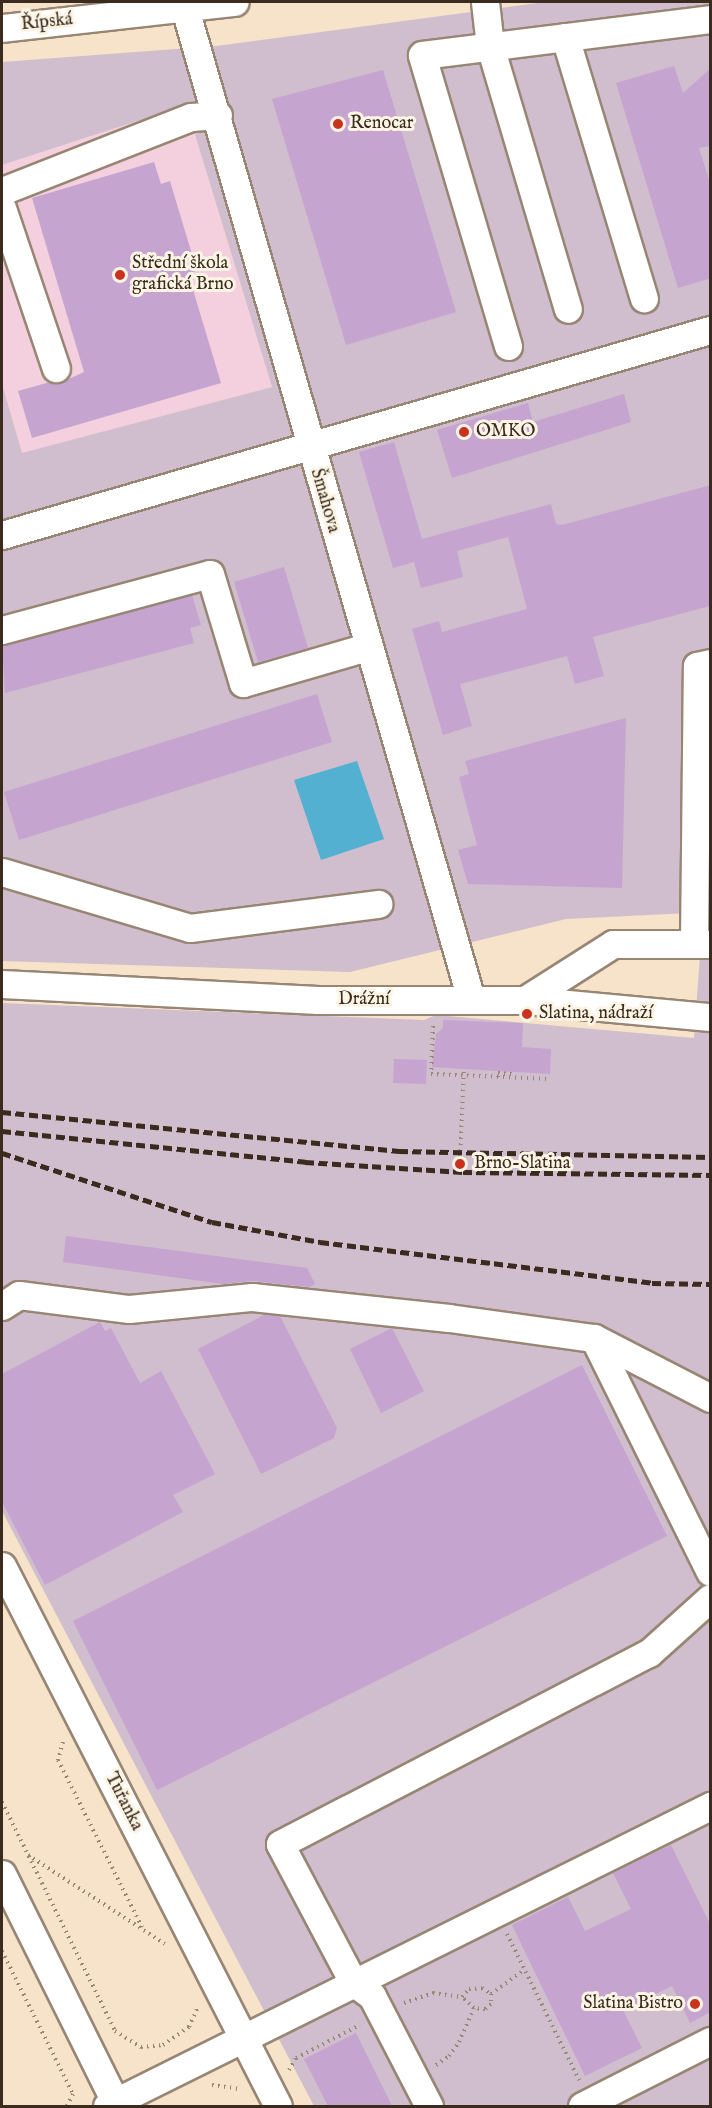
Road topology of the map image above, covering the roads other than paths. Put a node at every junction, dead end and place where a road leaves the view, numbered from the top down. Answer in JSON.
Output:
{"nodes":[{"id":1,"x":104,"y":2,"type":"edge"},
{"id":2,"x":235,"y":2,"type":"edge"},
{"id":3,"x":485,"y":2,"type":"edge"},
{"id":4,"x":184,"y":4,"type":"edge"},
{"id":5,"x":711,"y":19,"type":"edge"},
{"id":6,"x":75,"y":20,"type":"junction"},
{"id":7,"x":2,"y":28,"type":"edge"},
{"id":8,"x":565,"y":37,"type":"junction"},
{"id":9,"x":490,"y":46,"type":"junction"},
{"id":10,"x":218,"y":115,"type":"junction"},
{"id":11,"x":2,"y":191,"type":"edge"},
{"id":12,"x":2,"y":208,"type":"edge"},
{"id":13,"x":644,"y":298,"type":"dead end"},
{"id":14,"x":568,"y":309,"type":"dead end"},
{"id":15,"x":711,"y":330,"type":"edge"},
{"id":16,"x":508,"y":346,"type":"dead end"},
{"id":17,"x":56,"y":368,"type":"dead end"},
{"id":18,"x":309,"y":447,"type":"junction"},
{"id":19,"x":2,"y":535,"type":"edge"},
{"id":20,"x":2,"y":630,"type":"edge"},
{"id":21,"x":367,"y":647,"type":"junction"},
{"id":22,"x":711,"y":663,"type":"edge"},
{"id":23,"x":2,"y":872,"type":"edge"},
{"id":24,"x":378,"y":904,"type":"dead end"},
{"id":25,"x":702,"y":944,"type":"edge"},
{"id":26,"x":2,"y":984,"type":"edge"},
{"id":27,"x":471,"y":999,"type":"junction"},
{"id":28,"x":525,"y":1000,"type":"junction"},
{"id":29,"x":711,"y":1017,"type":"edge"},
{"id":30,"x":2,"y":1306,"type":"edge"},
{"id":31,"x":594,"y":1338,"type":"junction"},
{"id":32,"x":711,"y":1398,"type":"edge"},
{"id":33,"x":2,"y":1566,"type":"edge"},
{"id":34,"x":711,"y":1572,"type":"edge"},
{"id":35,"x":711,"y":1598,"type":"edge"},
{"id":36,"x":711,"y":1806,"type":"edge"},
{"id":37,"x":2,"y":1874,"type":"edge"},
{"id":38,"x":353,"y":1982,"type":"junction"},
{"id":39,"x":244,"y":2039,"type":"junction"},
{"id":40,"x":711,"y":2041,"type":"edge"},
{"id":41,"x":582,"y":2095,"type":"edge"},
{"id":42,"x":112,"y":2104,"type":"edge"},
{"id":43,"x":278,"y":2106,"type":"edge"},
{"id":44,"x":429,"y":2106,"type":"edge"}],
"edges":[{"from":1,"to":6,"type":"street"},
{"from":2,"to":4,"type":"street","name":"Řípská"},
{"from":3,"to":9,"type":"street"},
{"from":4,"to":6,"type":"street","name":"Řípská"},
{"from":4,"to":10,"type":"street","name":"Šmahova"},
{"from":5,"to":8,"type":"street"},
{"from":6,"to":7,"type":"street","name":"Řípská"},
{"from":8,"to":9,"type":"street"},
{"from":8,"to":13,"type":"street"},
{"from":9,"to":14,"type":"street"},
{"from":9,"to":16,"type":"street"},
{"from":10,"to":11,"type":"street"},
{"from":10,"to":18,"type":"street","name":"Šmahova"},
{"from":12,"to":17,"type":"street"},
{"from":15,"to":18,"type":"street"},
{"from":18,"to":19,"type":"street"},
{"from":18,"to":21,"type":"street","name":"Šmahova"},
{"from":20,"to":21,"type":"street"},
{"from":21,"to":27,"type":"street","name":"Šmahova"},
{"from":22,"to":25,"type":"street"},
{"from":23,"to":24,"type":"street"},
{"from":25,"to":28,"type":"street"},
{"from":26,"to":27,"type":"street","name":"Drážní"},
{"from":27,"to":28,"type":"street","name":"Drážní"},
{"from":28,"to":29,"type":"street","name":"Drážní"},
{"from":30,"to":31,"type":"street"},
{"from":31,"to":32,"type":"street"},
{"from":31,"to":34,"type":"street"},
{"from":33,"to":39,"type":"street","name":"Tuřanka"},
{"from":35,"to":38,"type":"street"},
{"from":36,"to":38,"type":"street"},
{"from":37,"to":42,"type":"street"},
{"from":38,"to":39,"type":"street"},
{"from":38,"to":44,"type":"street"},
{"from":39,"to":42,"type":"street"},
{"from":39,"to":43,"type":"street","name":"Tuřanka"},
{"from":40,"to":41,"type":"street"}]}
